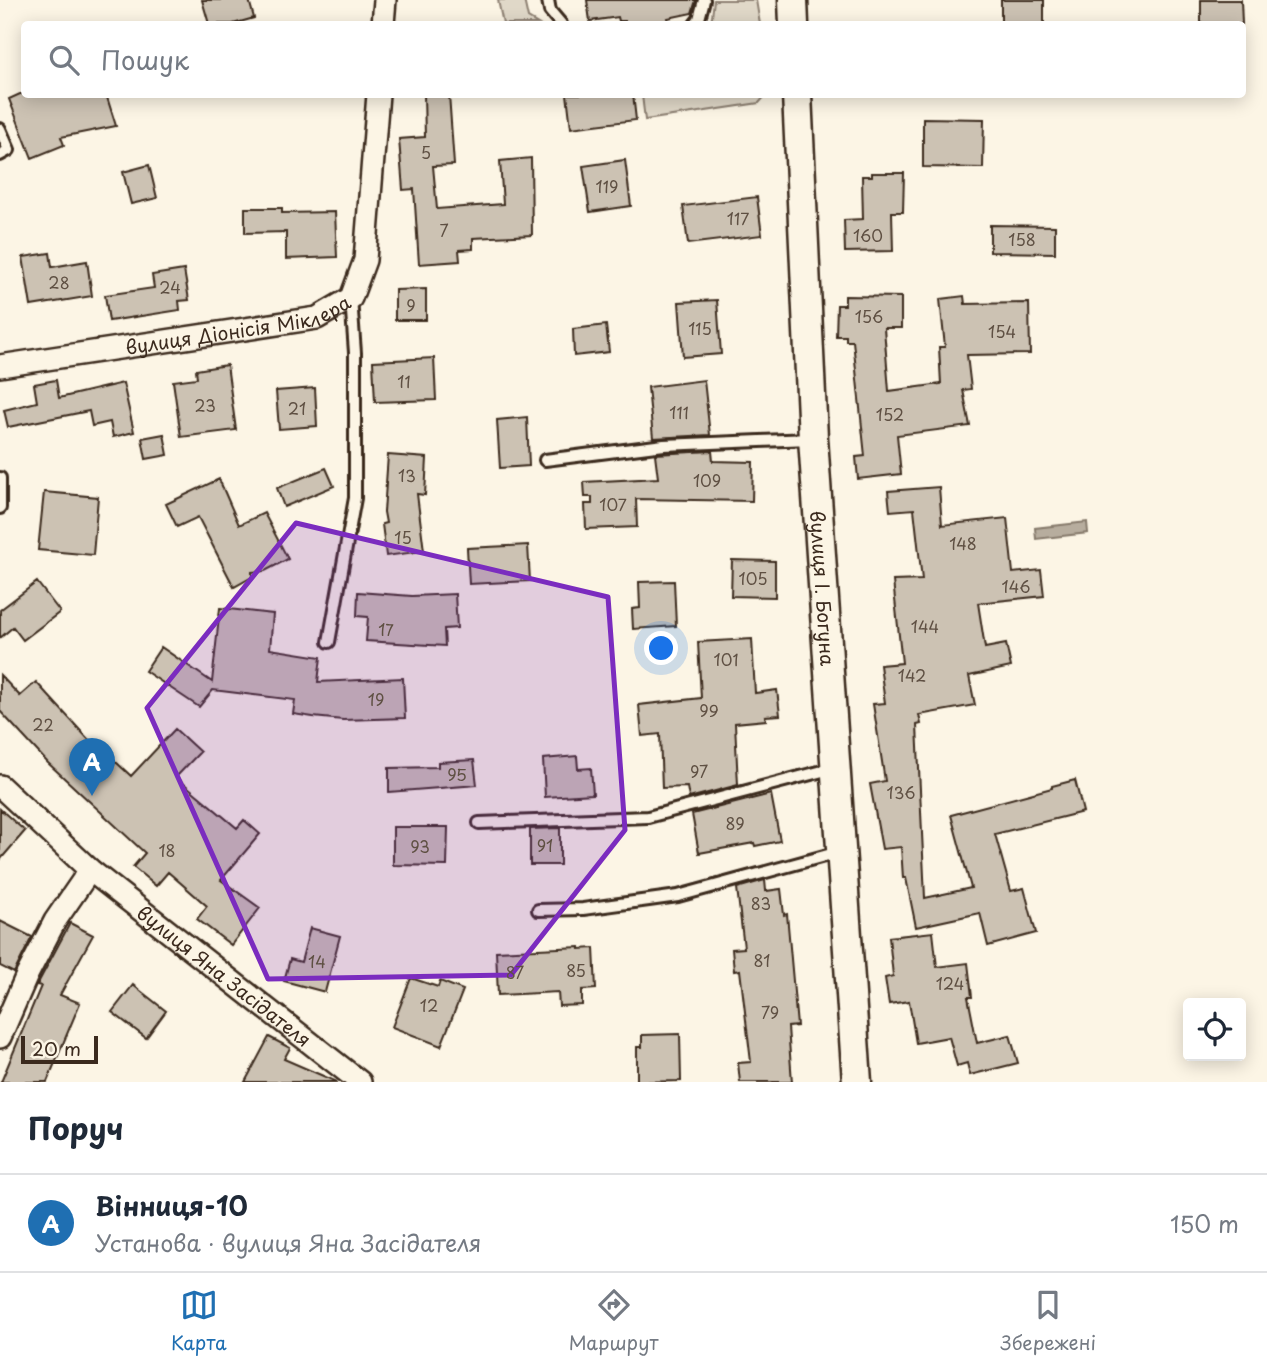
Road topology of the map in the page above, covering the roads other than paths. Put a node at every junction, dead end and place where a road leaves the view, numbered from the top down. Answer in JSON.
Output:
{"nodes":[{"id":1,"x":385,"y":0,"type":"edge"},
{"id":2,"x":548,"y":0,"type":"edge"},
{"id":3,"x":704,"y":0,"type":"edge"},
{"id":4,"x":793,"y":0,"type":"edge"},
{"id":5,"x":383,"y":21,"type":"edge"},
{"id":6,"x":558,"y":21,"type":"edge"},
{"id":7,"x":696,"y":21,"type":"edge"},
{"id":8,"x":794,"y":21,"type":"edge"},
{"id":9,"x":378,"y":98,"type":"edge"},
{"id":10,"x":797,"y":98,"type":"edge"},
{"id":11,"x":0,"y":129,"type":"edge"},
{"id":12,"x":0,"y":155,"type":"edge"},
{"id":13,"x":351,"y":298,"type":"junction"},
{"id":14,"x":0,"y":366,"type":"edge"},
{"id":15,"x":813,"y":438,"type":"junction"},
{"id":16,"x":545,"y":460,"type":"dead end"},
{"id":17,"x":0,"y":478,"type":"edge"},
{"id":18,"x":0,"y":508,"type":"edge"},
{"id":19,"x":329,"y":642,"type":"dead end"},
{"id":20,"x":836,"y":768,"type":"junction"},
{"id":21,"x":0,"y":786,"type":"edge"},
{"id":22,"x":479,"y":823,"type":"dead end"},
{"id":23,"x":842,"y":851,"type":"junction"},
{"id":24,"x":90,"y":870,"type":"junction"},
{"id":25,"x":538,"y":910,"type":"dead end"},
{"id":26,"x":0,"y":1037,"type":"edge"},
{"id":27,"x":360,"y":1082,"type":"edge"},
{"id":28,"x":857,"y":1082,"type":"edge"}],
"edges":[{"from":1,"to":5,"type":"street"},
{"from":2,"to":6,"type":"lane"},
{"from":3,"to":7,"type":"lane"},
{"from":4,"to":8,"type":"street"},
{"from":9,"to":13,"type":"street","name":"вулиця Діонісія Міклера"},
{"from":10,"to":15,"type":"street","name":"вулиця І. Богуна"},
{"from":11,"to":12,"type":"lane"},
{"from":13,"to":14,"type":"street","name":"вулиця Діонісія Міклера"},
{"from":13,"to":19,"type":"lane"},
{"from":15,"to":16,"type":"lane"},
{"from":15,"to":20,"type":"street","name":"вулиця І. Богуна"},
{"from":17,"to":18,"type":"lane"},
{"from":20,"to":22,"type":"lane"},
{"from":20,"to":23,"type":"street","name":"вулиця І. Богуна"},
{"from":21,"to":24,"type":"street","name":"вулиця Яна Засідателя"},
{"from":23,"to":25,"type":"lane"},
{"from":23,"to":28,"type":"street","name":"вулиця І. Богуна"},
{"from":24,"to":26,"type":"street"},
{"from":24,"to":27,"type":"street","name":"вулиця Яна Засідателя"}]}
